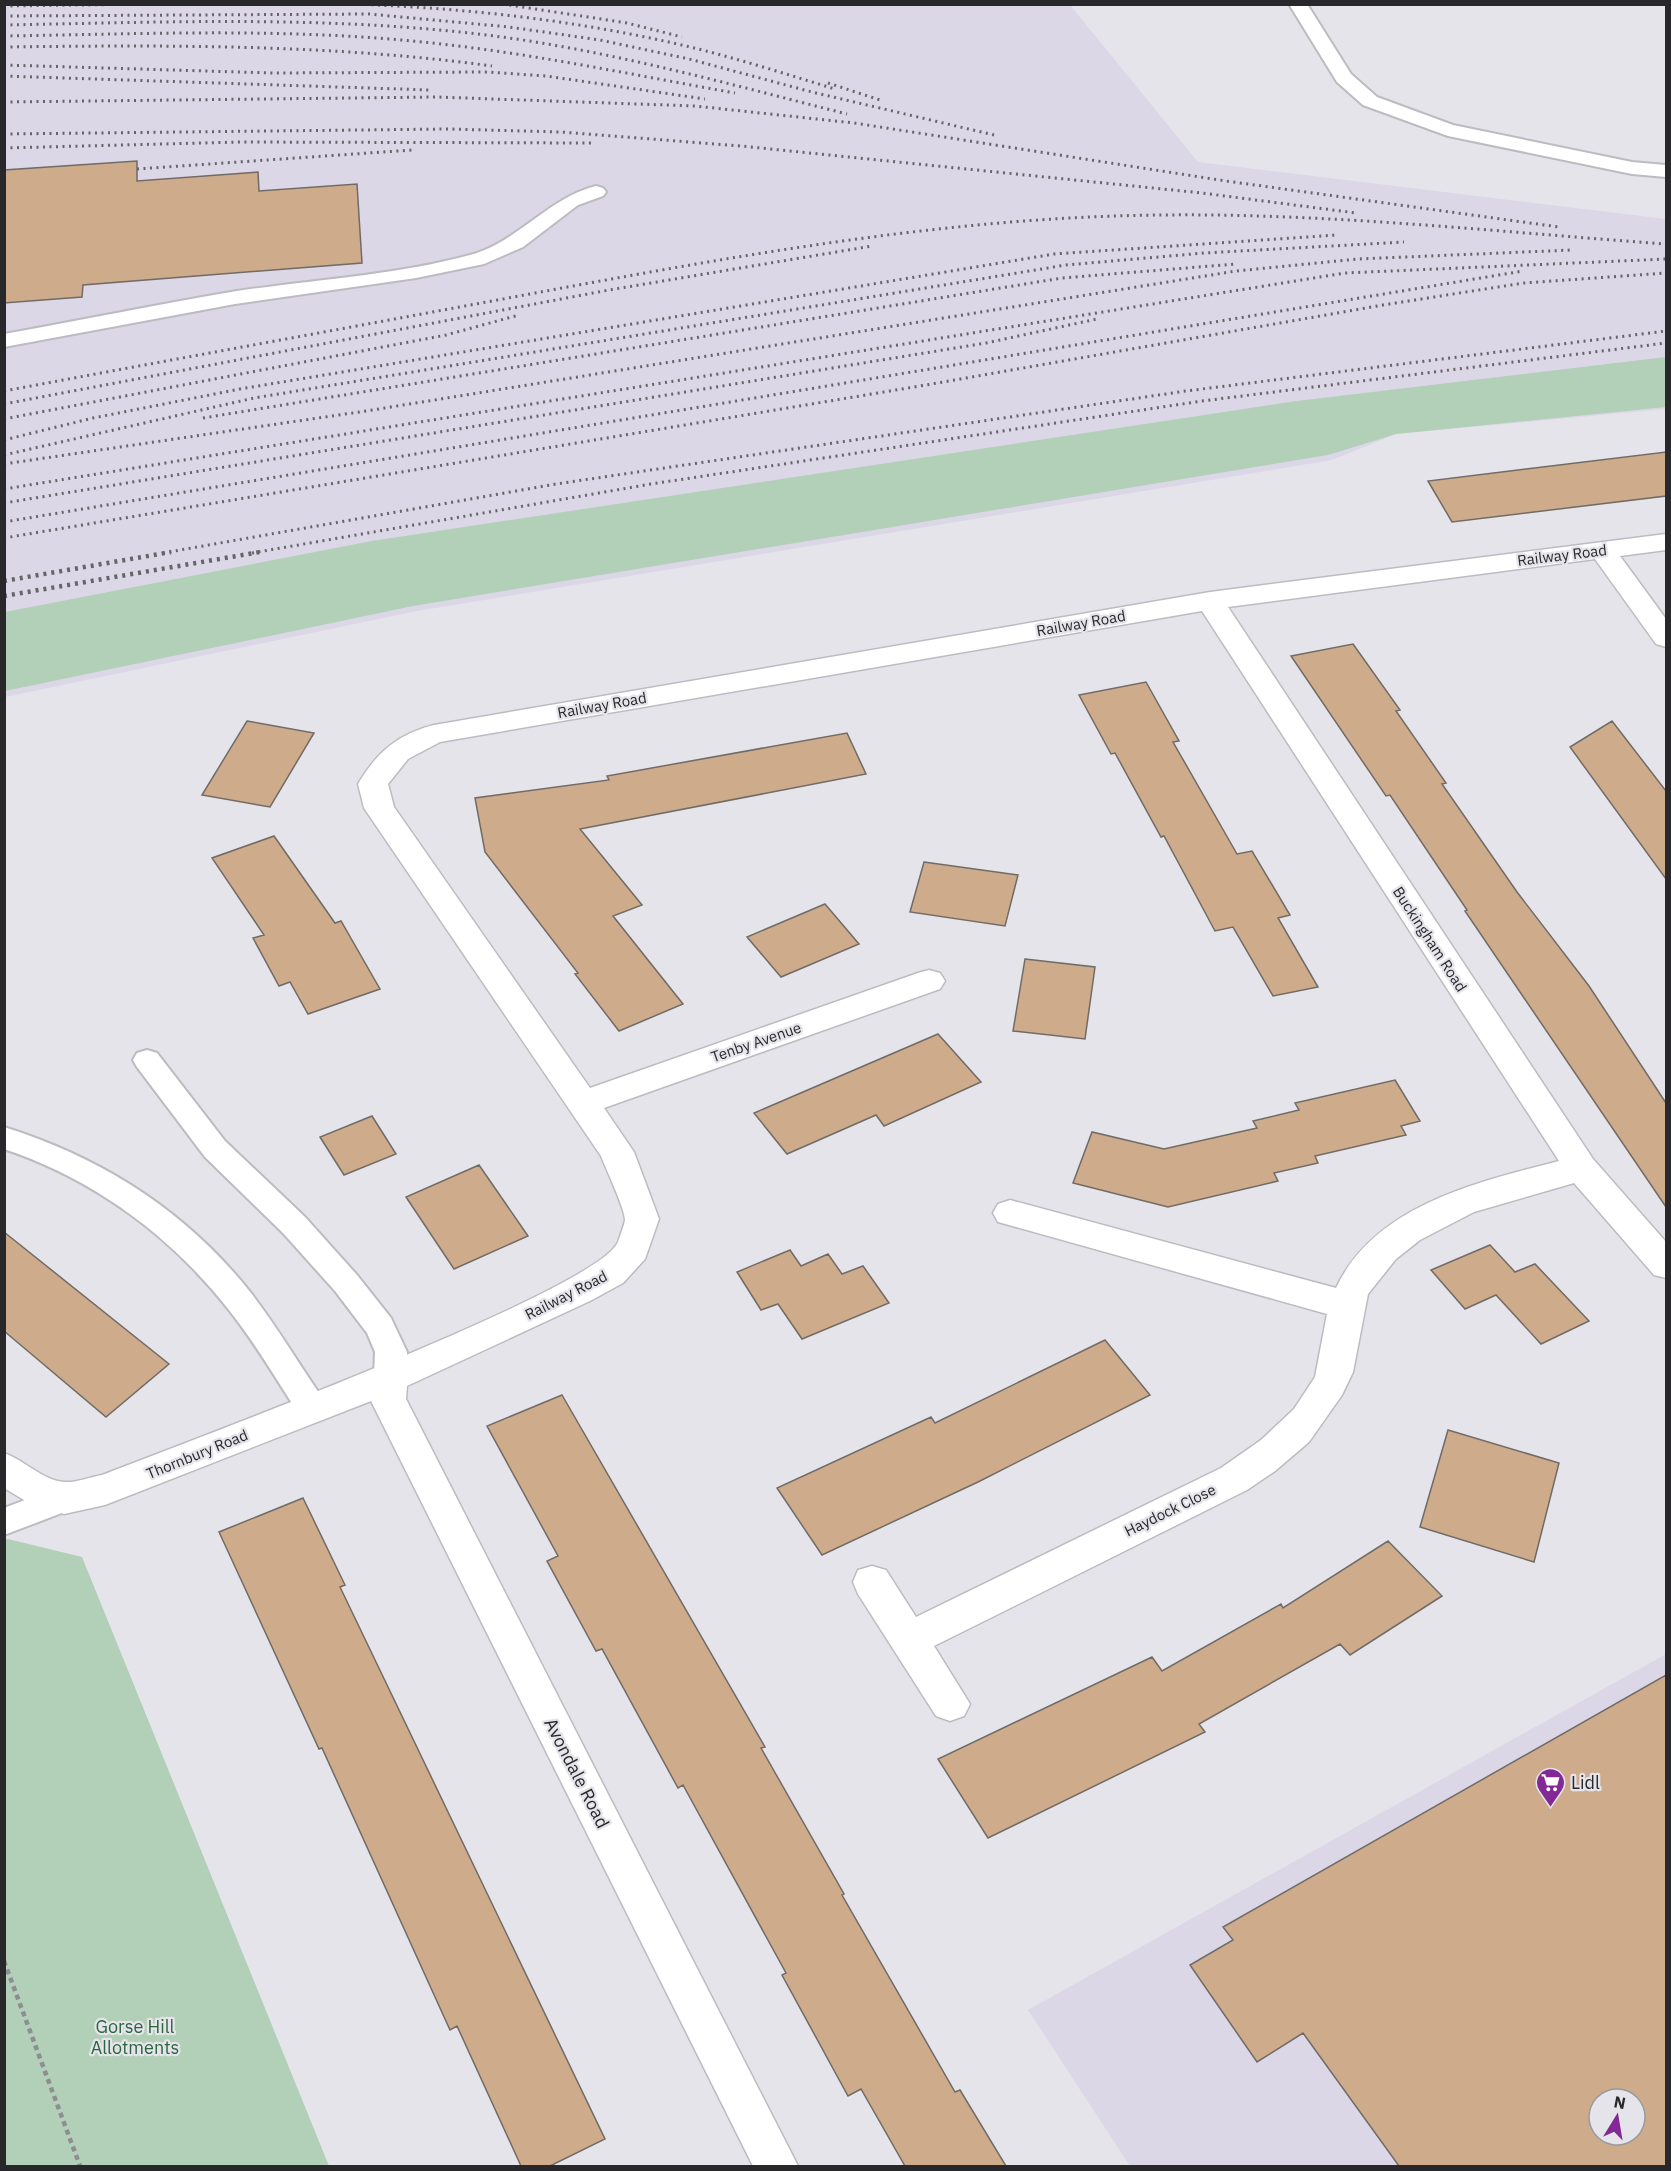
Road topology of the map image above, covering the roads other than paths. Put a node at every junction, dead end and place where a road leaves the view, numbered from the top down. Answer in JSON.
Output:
{"nodes":[{"id":1,"x":1298,"y":4,"type":"edge"},
{"id":2,"x":1666,"y":171,"type":"edge"},
{"id":3,"x":596,"y":192,"type":"dead end"},
{"id":4,"x":4,"y":341,"type":"edge"},
{"id":5,"x":1666,"y":542,"type":"edge"},
{"id":6,"x":1602,"y":550,"type":"junction"},
{"id":7,"x":1210,"y":601,"type":"junction"},
{"id":8,"x":1666,"y":638,"type":"edge"},
{"id":9,"x":929,"y":981,"type":"dead end"},
{"id":10,"x":147,"y":1060,"type":"dead end"},
{"id":11,"x":583,"y":1103,"type":"junction"},
{"id":12,"x":4,"y":1138,"type":"edge"},
{"id":13,"x":1581,"y":1167,"type":"junction"},
{"id":14,"x":1010,"y":1213,"type":"dead end"},
{"id":15,"x":1666,"y":1265,"type":"edge"},
{"id":16,"x":1346,"y":1305,"type":"junction"},
{"id":17,"x":390,"y":1378,"type":"junction"},
{"id":18,"x":312,"y":1408,"type":"junction"},
{"id":19,"x":4,"y":1468,"type":"edge"},
{"id":20,"x":64,"y":1498,"type":"junction"},
{"id":21,"x":4,"y":1522,"type":"edge"},
{"id":22,"x":873,"y":1582,"type":"dead end"},
{"id":23,"x":910,"y":1639,"type":"junction"},
{"id":24,"x":950,"y":1704,"type":"dead end"},
{"id":25,"x":776,"y":2166,"type":"edge"}],
"edges":[{"from":1,"to":2,"type":"lane"},
{"from":3,"to":4,"type":"lane"},
{"from":5,"to":6,"type":"street","name":"Railway Road"},
{"from":6,"to":7,"type":"street","name":"Railway Road"},
{"from":6,"to":8,"type":"street"},
{"from":7,"to":11,"type":"street","name":"Railway Road"},
{"from":7,"to":13,"type":"street","name":"Buckingham Road"},
{"from":9,"to":11,"type":"street","name":"Tenby Avenue"},
{"from":10,"to":17,"type":"lane"},
{"from":11,"to":17,"type":"street","name":"Railway Road"},
{"from":12,"to":18,"type":"lane"},
{"from":13,"to":15,"type":"street","name":"Buckingham Road"},
{"from":13,"to":16,"type":"street","name":"Haydock Close"},
{"from":14,"to":16,"type":"street"},
{"from":16,"to":23,"type":"street","name":"Haydock Close"},
{"from":17,"to":18,"type":"street","name":"Thornbury Road"},
{"from":17,"to":25,"type":"street","name":"Avondale Road"},
{"from":18,"to":20,"type":"street","name":"Thornbury Road"},
{"from":19,"to":20,"type":"street"},
{"from":20,"to":21,"type":"lane"},
{"from":22,"to":23,"type":"street"},
{"from":23,"to":24,"type":"street"}]}
